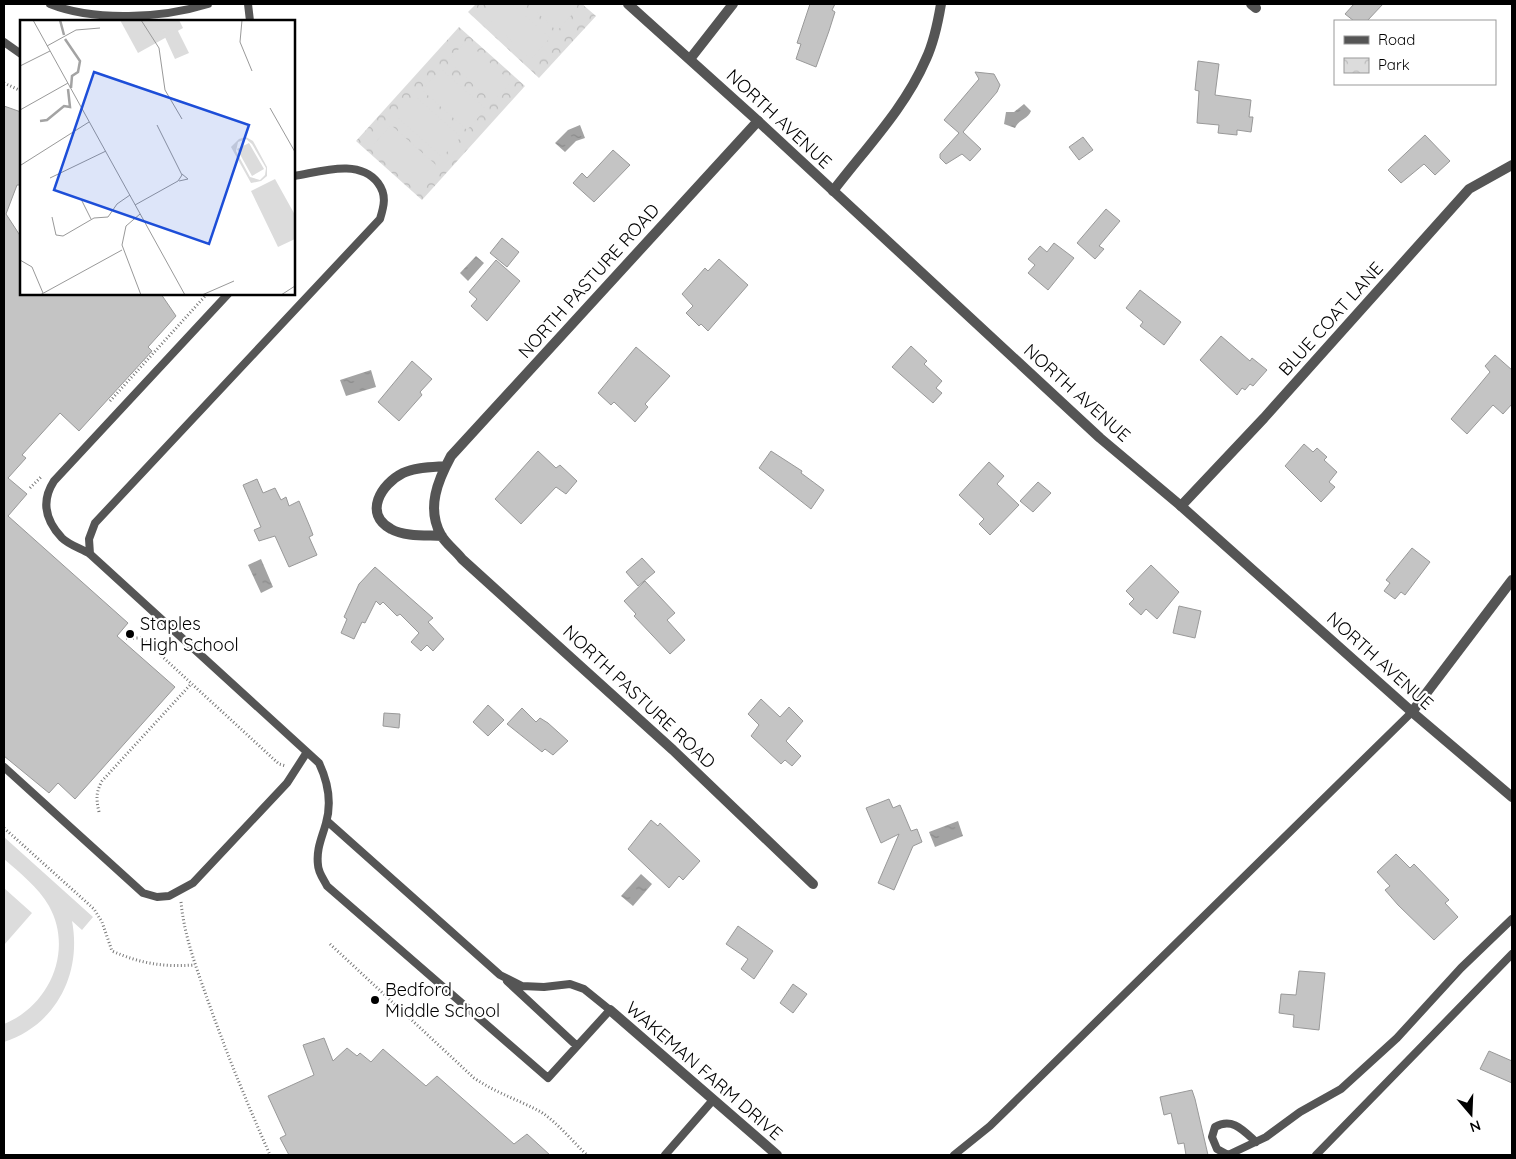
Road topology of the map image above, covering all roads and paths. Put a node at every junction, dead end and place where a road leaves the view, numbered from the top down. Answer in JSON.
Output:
{"nodes":[{"id":1,"x":50,"y":4,"type":"edge"},
{"id":2,"x":208,"y":4,"type":"edge"},
{"id":3,"x":248,"y":4,"type":"edge"},
{"id":4,"x":628,"y":4,"type":"edge"},
{"id":5,"x":733,"y":4,"type":"edge"},
{"id":6,"x":941,"y":4,"type":"edge"},
{"id":7,"x":250,"y":20,"type":"edge"},
{"id":8,"x":4,"y":42,"type":"edge"},
{"id":9,"x":20,"y":53,"type":"edge"},
{"id":10,"x":690,"y":59,"type":"junction"},
{"id":11,"x":4,"y":83,"type":"edge"},
{"id":12,"x":20,"y":91,"type":"edge"},
{"id":13,"x":758,"y":120,"type":"junction"},
{"id":14,"x":1512,"y":166,"type":"edge"},
{"id":15,"x":295,"y":176,"type":"edge"},
{"id":16,"x":833,"y":191,"type":"junction"},
{"id":17,"x":206,"y":295,"type":"edge"},
{"id":18,"x":227,"y":295,"type":"edge"},
{"id":19,"x":109,"y":402,"type":"dead end"},
{"id":20,"x":446,"y":466,"type":"junction"},
{"id":21,"x":44,"y":474,"type":"dead end"},
{"id":22,"x":30,"y":488,"type":"dead end"},
{"id":23,"x":1181,"y":506,"type":"junction"},
{"id":24,"x":442,"y":536,"type":"junction"},
{"id":25,"x":90,"y":554,"type":"junction"},
{"id":26,"x":1512,"y":580,"type":"edge"},
{"id":27,"x":126,"y":638,"type":"dead end"},
{"id":28,"x":191,"y":684,"type":"junction"},
{"id":29,"x":1412,"y":712,"type":"junction"},
{"id":30,"x":306,"y":752,"type":"junction"},
{"id":31,"x":4,"y":767,"type":"edge"},
{"id":32,"x":295,"y":770,"type":"junction"},
{"id":33,"x":1512,"y":797,"type":"edge"},
{"id":34,"x":99,"y":812,"type":"dead end"},
{"id":35,"x":327,"y":821,"type":"junction"},
{"id":36,"x":4,"y":828,"type":"edge"},
{"id":37,"x":812,"y":884,"type":"dead end"},
{"id":38,"x":180,"y":891,"type":"junction"},
{"id":39,"x":1512,"y":919,"type":"edge"},
{"id":40,"x":330,"y":944,"type":"dead end"},
{"id":41,"x":1512,"y":954,"type":"edge"},
{"id":42,"x":195,"y":965,"type":"junction"},
{"id":43,"x":500,"y":975,"type":"junction"},
{"id":44,"x":610,"y":1010,"type":"junction"},
{"id":45,"x":577,"y":1046,"type":"junction"},
{"id":46,"x":713,"y":1100,"type":"junction"},
{"id":47,"x":1256,"y":1142,"type":"junction"},
{"id":48,"x":270,"y":1155,"type":"edge"},
{"id":49,"x":587,"y":1155,"type":"edge"},
{"id":50,"x":665,"y":1155,"type":"edge"},
{"id":51,"x":777,"y":1155,"type":"edge"},
{"id":52,"x":954,"y":1155,"type":"edge"},
{"id":53,"x":1228,"y":1155,"type":"edge"},
{"id":54,"x":1316,"y":1155,"type":"edge"}],
"edges":[{"from":1,"to":2,"type":"lane"},
{"from":3,"to":7,"type":"lane"},
{"from":4,"to":10,"type":"street","name":"NORTH AVENUE"},
{"from":5,"to":10,"type":"street"},
{"from":6,"to":16,"type":"street"},
{"from":8,"to":9,"type":"lane"},
{"from":10,"to":13,"type":"street","name":"NORTH AVENUE"},
{"from":11,"to":12,"type":"path"},
{"from":13,"to":16,"type":"street","name":"NORTH AVENUE"},
{"from":13,"to":20,"type":"street","name":"NORTH PASTURE ROAD"},
{"from":14,"to":23,"type":"street","name":"BLUE COAT LANE"},
{"from":15,"to":25,"type":"lane"},
{"from":16,"to":23,"type":"street","name":"NORTH AVENUE"},
{"from":17,"to":19,"type":"path"},
{"from":18,"to":25,"type":"lane"},
{"from":20,"to":24,"type":"street","name":"NORTH PASTURE ROAD"},
{"from":20,"to":24,"type":"street"},
{"from":21,"to":22,"type":"path"},
{"from":23,"to":29,"type":"street","name":"NORTH AVENUE"},
{"from":24,"to":37,"type":"street","name":"NORTH PASTURE ROAD"},
{"from":25,"to":30,"type":"lane"},
{"from":26,"to":29,"type":"street"},
{"from":27,"to":28,"type":"path"},
{"from":28,"to":32,"type":"path"},
{"from":28,"to":34,"type":"path"},
{"from":29,"to":33,"type":"street","name":"NORTH AVENUE"},
{"from":29,"to":52,"type":"lane"},
{"from":30,"to":32,"type":"lane"},
{"from":30,"to":35,"type":"lane"},
{"from":31,"to":38,"type":"lane"},
{"from":32,"to":38,"type":"lane"},
{"from":35,"to":43,"type":"lane"},
{"from":35,"to":45,"type":"lane"},
{"from":36,"to":42,"type":"path"},
{"from":38,"to":42,"type":"path"},
{"from":39,"to":47,"type":"lane"},
{"from":40,"to":49,"type":"path"},
{"from":41,"to":54,"type":"lane"},
{"from":42,"to":48,"type":"path"},
{"from":43,"to":44,"type":"lane"},
{"from":43,"to":45,"type":"lane"},
{"from":44,"to":45,"type":"lane"},
{"from":44,"to":46,"type":"street","name":"WAKEMAN FARM DRIVE"},
{"from":46,"to":50,"type":"lane"},
{"from":46,"to":51,"type":"street","name":"WAKEMAN FARM DRIVE"},
{"from":47,"to":53,"type":"lane"},
{"from":47,"to":53,"type":"lane"}]}
